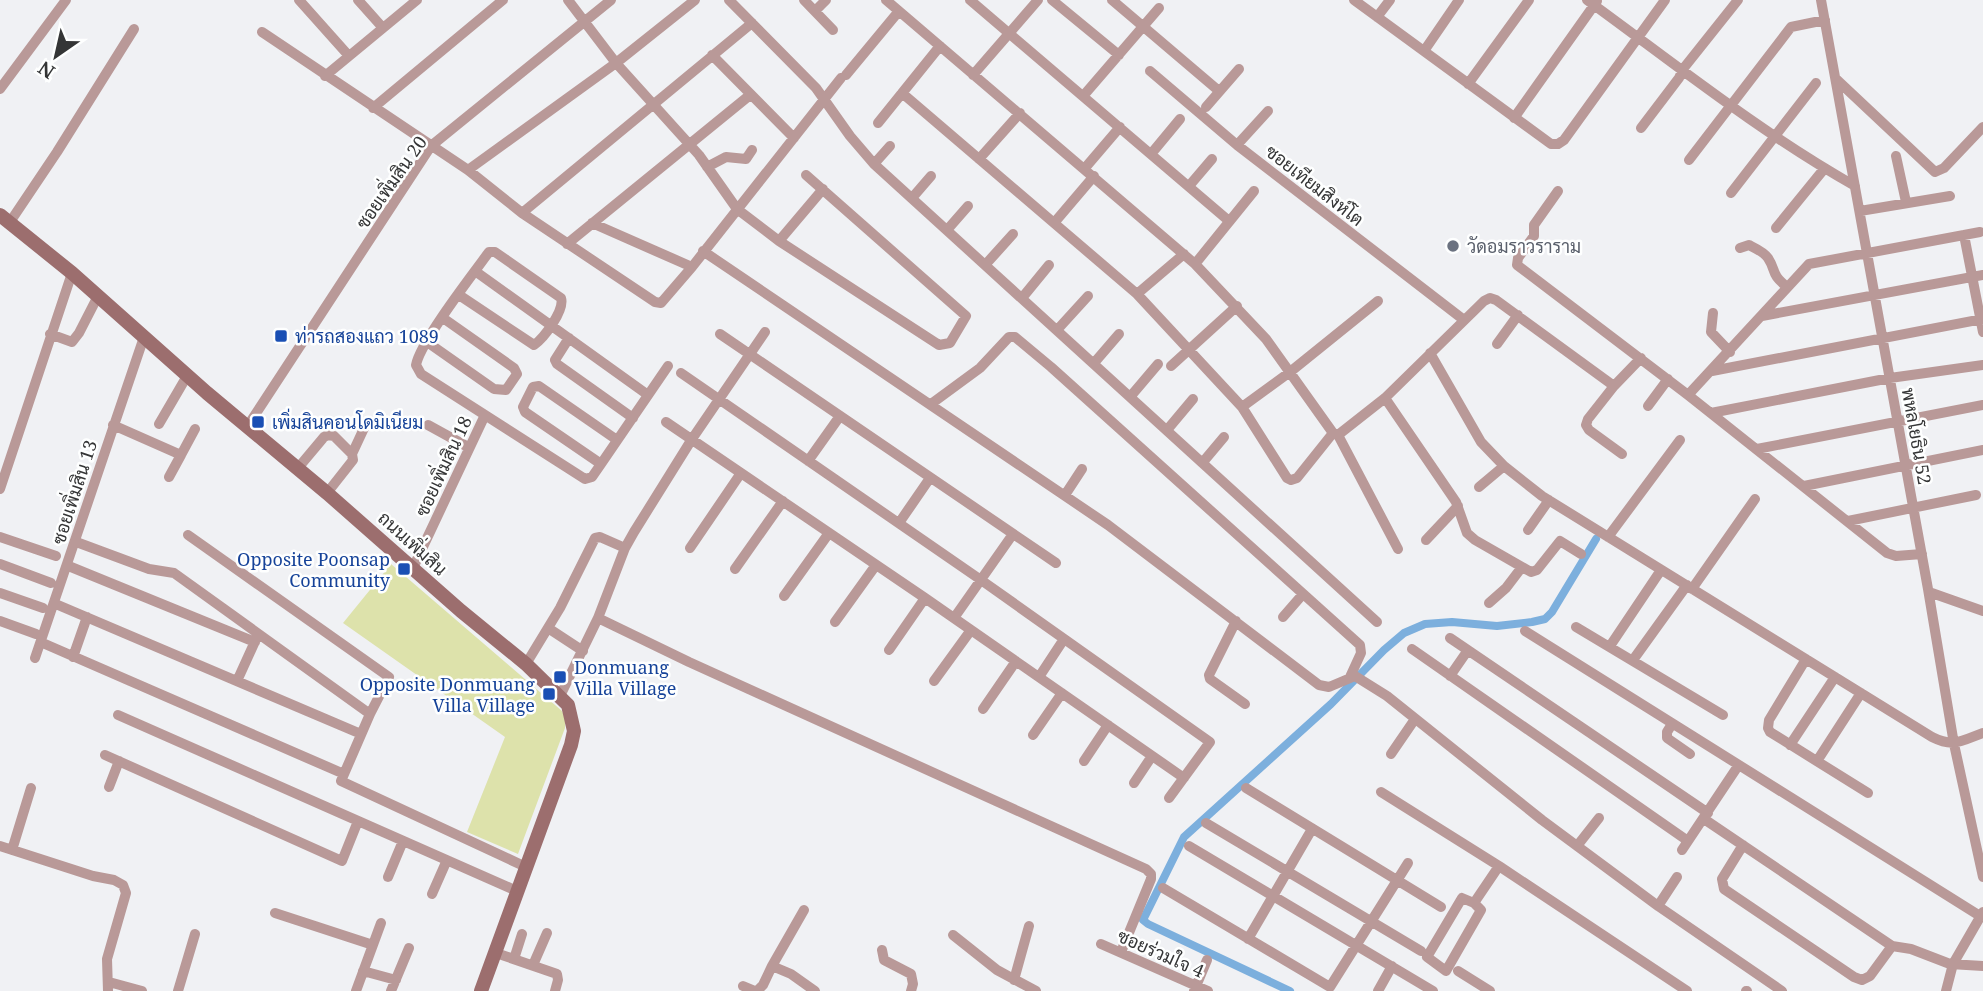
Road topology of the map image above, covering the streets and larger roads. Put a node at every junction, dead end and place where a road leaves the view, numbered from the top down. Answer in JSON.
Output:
{"nodes":[{"id":1,"x":66,"y":0,"type":"edge"},
{"id":2,"x":299,"y":0,"type":"edge"},
{"id":3,"x":358,"y":0,"type":"edge"},
{"id":4,"x":417,"y":0,"type":"edge"},
{"id":5,"x":503,"y":0,"type":"edge"},
{"id":6,"x":568,"y":0,"type":"edge"},
{"id":7,"x":611,"y":0,"type":"edge"},
{"id":8,"x":695,"y":0,"type":"edge"},
{"id":9,"x":729,"y":0,"type":"edge"},
{"id":10,"x":804,"y":0,"type":"edge"},
{"id":11,"x":826,"y":0,"type":"edge"},
{"id":12,"x":886,"y":0,"type":"edge"},
{"id":13,"x":970,"y":0,"type":"edge"},
{"id":14,"x":1038,"y":0,"type":"edge"},
{"id":15,"x":1052,"y":0,"type":"edge"},
{"id":16,"x":1112,"y":0,"type":"edge"},
{"id":17,"x":1354,"y":0,"type":"edge"},
{"id":18,"x":1390,"y":0,"type":"edge"},
{"id":19,"x":1459,"y":0,"type":"edge"},
{"id":20,"x":1529,"y":0,"type":"edge"},
{"id":21,"x":1665,"y":0,"type":"edge"},
{"id":22,"x":1738,"y":0,"type":"edge"},
{"id":23,"x":1821,"y":0,"type":"edge"},
{"id":24,"x":1593,"y":2,"type":"edge"},
{"id":25,"x":1159,"y":8,"type":"dead end"},
{"id":26,"x":814,"y":11,"type":"junction"},
{"id":27,"x":899,"y":11,"type":"junction"},
{"id":28,"x":1377,"y":17,"type":"junction"},
{"id":29,"x":1825,"y":20,"type":"junction"},
{"id":30,"x":585,"y":21,"type":"junction"},
{"id":31,"x":752,"y":23,"type":"junction"},
{"id":32,"x":1143,"y":27,"type":"junction"},
{"id":33,"x":383,"y":28,"type":"junction"},
{"id":34,"x":134,"y":29,"type":"dead end"},
{"id":35,"x":833,"y":30,"type":"dead end"},
{"id":36,"x":262,"y":32,"type":"dead end"},
{"id":37,"x":1009,"y":33,"type":"junction"},
{"id":38,"x":1637,"y":37,"type":"junction"},
{"id":39,"x":940,"y":46,"type":"junction"},
{"id":40,"x":1424,"y":51,"type":"junction"},
{"id":41,"x":712,"y":55,"type":"junction"},
{"id":42,"x":1119,"y":55,"type":"junction"},
{"id":43,"x":349,"y":56,"type":"junction"},
{"id":44,"x":616,"y":63,"type":"junction"},
{"id":45,"x":1239,"y":69,"type":"dead end"},
{"id":46,"x":1682,"y":69,"type":"junction"},
{"id":47,"x":1150,"y":71,"type":"dead end"},
{"id":48,"x":974,"y":75,"type":"junction"},
{"id":49,"x":325,"y":76,"type":"junction"},
{"id":50,"x":1836,"y":79,"type":"junction"},
{"id":51,"x":1816,"y":83,"type":"dead end"},
{"id":52,"x":1468,"y":84,"type":"junction"},
{"id":53,"x":0,"y":89,"type":"edge"},
{"id":54,"x":1219,"y":92,"type":"junction"},
{"id":55,"x":902,"y":93,"type":"junction"},
{"id":56,"x":750,"y":95,"type":"junction"},
{"id":57,"x":1084,"y":95,"type":"junction"},
{"id":58,"x":824,"y":98,"type":"junction"},
{"id":59,"x":1731,"y":104,"type":"junction"},
{"id":60,"x":652,"y":105,"type":"junction"},
{"id":61,"x":373,"y":107,"type":"junction"},
{"id":62,"x":1206,"y":107,"type":"dead end"},
{"id":63,"x":1268,"y":111,"type":"dead end"},
{"id":64,"x":1020,"y":113,"type":"junction"},
{"id":65,"x":1514,"y":118,"type":"junction"},
{"id":66,"x":1180,"y":119,"type":"dead end"},
{"id":67,"x":878,"y":122,"type":"dead end"},
{"id":68,"x":1120,"y":127,"type":"junction"},
{"id":69,"x":1983,"y":127,"type":"edge"},
{"id":70,"x":1641,"y":128,"type":"dead end"},
{"id":71,"x":1775,"y":135,"type":"junction"},
{"id":72,"x":793,"y":138,"type":"junction"},
{"id":73,"x":688,"y":145,"type":"junction"},
{"id":74,"x":1237,"y":145,"type":"junction"},
{"id":75,"x":431,"y":146,"type":"junction"},
{"id":76,"x":890,"y":146,"type":"dead end"},
{"id":77,"x":752,"y":150,"type":"dead end"},
{"id":78,"x":1151,"y":154,"type":"junction"},
{"id":79,"x":1895,"y":156,"type":"dead end"},
{"id":80,"x":979,"y":159,"type":"junction"},
{"id":81,"x":1212,"y":159,"type":"dead end"},
{"id":82,"x":1689,"y":160,"type":"dead end"},
{"id":83,"x":874,"y":164,"type":"junction"},
{"id":84,"x":707,"y":167,"type":"junction"},
{"id":85,"x":1085,"y":168,"type":"junction"},
{"id":86,"x":1824,"y":169,"type":"junction"},
{"id":87,"x":468,"y":170,"type":"junction"},
{"id":88,"x":806,"y":175,"type":"dead end"},
{"id":89,"x":931,"y":176,"type":"dead end"},
{"id":90,"x":1094,"y":176,"type":"junction"},
{"id":91,"x":1189,"y":186,"type":"junction"},
{"id":92,"x":1855,"y":186,"type":"junction"},
{"id":93,"x":823,"y":188,"type":"junction"},
{"id":94,"x":1254,"y":191,"type":"dead end"},
{"id":95,"x":1558,"y":191,"type":"dead end"},
{"id":96,"x":1731,"y":193,"type":"dead end"},
{"id":97,"x":1950,"y":196,"type":"dead end"},
{"id":98,"x":912,"y":198,"type":"junction"},
{"id":99,"x":1906,"y":202,"type":"junction"},
{"id":100,"x":968,"y":206,"type":"dead end"},
{"id":101,"x":737,"y":209,"type":"junction"},
{"id":102,"x":1860,"y":211,"type":"junction"},
{"id":103,"x":523,"y":213,"type":"junction"},
{"id":104,"x":5,"y":219,"type":"edge"},
{"id":105,"x":1229,"y":221,"type":"junction"},
{"id":106,"x":592,"y":223,"type":"junction"},
{"id":107,"x":1054,"y":223,"type":"junction"},
{"id":108,"x":1776,"y":228,"type":"dead end"},
{"id":109,"x":947,"y":230,"type":"junction"},
{"id":110,"x":1980,"y":232,"type":"dead end"},
{"id":111,"x":1013,"y":234,"type":"dead end"},
{"id":112,"x":1964,"y":235,"type":"junction"},
{"id":113,"x":779,"y":241,"type":"junction"},
{"id":114,"x":567,"y":244,"type":"junction"},
{"id":115,"x":1740,"y":248,"type":"dead end"},
{"id":116,"x":703,"y":251,"type":"junction"},
{"id":117,"x":1184,"y":254,"type":"junction"},
{"id":118,"x":1867,"y":254,"type":"junction"},
{"id":119,"x":986,"y":264,"type":"junction"},
{"id":120,"x":1195,"y":264,"type":"junction"},
{"id":121,"x":1049,"y":265,"type":"dead end"},
{"id":122,"x":692,"y":267,"type":"junction"},
{"id":123,"x":475,"y":271,"type":"junction"},
{"id":124,"x":72,"y":273,"type":"junction"},
{"id":125,"x":1983,"y":275,"type":"edge"},
{"id":126,"x":1971,"y":278,"type":"junction"},
{"id":127,"x":1787,"y":287,"type":"junction"},
{"id":128,"x":1137,"y":294,"type":"junction"},
{"id":129,"x":459,"y":295,"type":"junction"},
{"id":130,"x":98,"y":296,"type":"junction"},
{"id":131,"x":1088,"y":296,"type":"dead end"},
{"id":132,"x":1875,"y":297,"type":"junction"},
{"id":133,"x":1022,"y":298,"type":"junction"},
{"id":134,"x":1378,"y":301,"type":"dead end"},
{"id":135,"x":1237,"y":306,"type":"junction"},
{"id":136,"x":1713,"y":313,"type":"dead end"},
{"id":137,"x":1517,"y":315,"type":"junction"},
{"id":138,"x":1762,"y":316,"type":"junction"},
{"id":139,"x":443,"y":317,"type":"junction"},
{"id":140,"x":1982,"y":319,"type":"edge"},
{"id":141,"x":1464,"y":320,"type":"junction"},
{"id":142,"x":550,"y":324,"type":"junction"},
{"id":143,"x":1057,"y":330,"type":"junction"},
{"id":144,"x":765,"y":332,"type":"dead end"},
{"id":145,"x":1983,"y":332,"type":"edge"},
{"id":146,"x":50,"y":334,"type":"junction"},
{"id":147,"x":720,"y":334,"type":"dead end"},
{"id":148,"x":1119,"y":334,"type":"dead end"},
{"id":149,"x":145,"y":337,"type":"junction"},
{"id":150,"x":569,"y":338,"type":"junction"},
{"id":151,"x":1883,"y":339,"type":"junction"},
{"id":152,"x":427,"y":342,"type":"junction"},
{"id":153,"x":1497,"y":344,"type":"dead end"},
{"id":154,"x":1190,"y":351,"type":"junction"},
{"id":155,"x":1730,"y":352,"type":"junction"},
{"id":156,"x":1430,"y":353,"type":"junction"},
{"id":157,"x":750,"y":355,"type":"junction"},
{"id":158,"x":1641,"y":358,"type":"junction"},
{"id":159,"x":1094,"y":363,"type":"junction"},
{"id":160,"x":1158,"y":364,"type":"dead end"},
{"id":161,"x":1983,"y":365,"type":"edge"},
{"id":162,"x":668,"y":366,"type":"dead end"},
{"id":163,"x":1171,"y":366,"type":"dead end"},
{"id":164,"x":1712,"y":371,"type":"junction"},
{"id":165,"x":1290,"y":372,"type":"junction"},
{"id":166,"x":681,"y":373,"type":"dead end"},
{"id":167,"x":187,"y":376,"type":"junction"},
{"id":168,"x":1890,"y":378,"type":"junction"},
{"id":169,"x":1668,"y":379,"type":"junction"},
{"id":170,"x":1614,"y":386,"type":"junction"},
{"id":171,"x":648,"y":395,"type":"junction"},
{"id":172,"x":1688,"y":395,"type":"junction"},
{"id":173,"x":1130,"y":397,"type":"junction"},
{"id":174,"x":1385,"y":398,"type":"junction"},
{"id":175,"x":719,"y":399,"type":"junction"},
{"id":176,"x":1193,"y":399,"type":"dead end"},
{"id":177,"x":931,"y":404,"type":"junction"},
{"id":178,"x":1983,"y":405,"type":"edge"},
{"id":179,"x":1648,"y":406,"type":"dead end"},
{"id":180,"x":1242,"y":407,"type":"junction"},
{"id":181,"x":1711,"y":413,"type":"junction"},
{"id":182,"x":492,"y":416,"type":"junction"},
{"id":183,"x":840,"y":416,"type":"junction"},
{"id":184,"x":633,"y":418,"type":"junction"},
{"id":185,"x":1898,"y":421,"type":"junction"},
{"id":186,"x":666,"y":422,"type":"dead end"},
{"id":187,"x":366,"y":424,"type":"dead end"},
{"id":188,"x":113,"y":425,"type":"junction"},
{"id":189,"x":159,"y":425,"type":"dead end"},
{"id":190,"x":428,"y":425,"type":"dead end"},
{"id":191,"x":247,"y":427,"type":"junction"},
{"id":192,"x":195,"y":429,"type":"dead end"},
{"id":193,"x":1167,"y":430,"type":"junction"},
{"id":194,"x":1336,"y":434,"type":"junction"},
{"id":195,"x":1224,"y":437,"type":"dead end"},
{"id":196,"x":692,"y":439,"type":"junction"},
{"id":197,"x":617,"y":440,"type":"junction"},
{"id":198,"x":1680,"y":440,"type":"dead end"},
{"id":199,"x":468,"y":447,"type":"junction"},
{"id":200,"x":1757,"y":449,"type":"junction"},
{"id":201,"x":1983,"y":450,"type":"edge"},
{"id":202,"x":352,"y":454,"type":"junction"},
{"id":203,"x":1622,"y":454,"type":"dead end"},
{"id":204,"x":181,"y":455,"type":"junction"},
{"id":205,"x":808,"y":461,"type":"junction"},
{"id":206,"x":1202,"y":462,"type":"junction"},
{"id":207,"x":601,"y":464,"type":"junction"},
{"id":208,"x":1906,"y":464,"type":"junction"},
{"id":209,"x":1504,"y":466,"type":"junction"},
{"id":210,"x":298,"y":468,"type":"junction"},
{"id":211,"x":1082,"y":469,"type":"dead end"},
{"id":212,"x":741,"y":473,"type":"junction"},
{"id":213,"x":169,"y":477,"type":"dead end"},
{"id":214,"x":930,"y":478,"type":"junction"},
{"id":215,"x":1804,"y":486,"type":"junction"},
{"id":216,"x":1479,"y":487,"type":"dead end"},
{"id":217,"x":0,"y":489,"type":"edge"},
{"id":218,"x":327,"y":493,"type":"junction"},
{"id":219,"x":1065,"y":495,"type":"junction"},
{"id":220,"x":1976,"y":495,"type":"dead end"},
{"id":221,"x":1755,"y":499,"type":"dead end"},
{"id":222,"x":1549,"y":500,"type":"junction"},
{"id":223,"x":783,"y":501,"type":"junction"},
{"id":224,"x":1458,"y":506,"type":"junction"},
{"id":225,"x":1914,"y":508,"type":"junction"},
{"id":226,"x":1848,"y":521,"type":"junction"},
{"id":227,"x":899,"y":523,"type":"junction"},
{"id":228,"x":1528,"y":530,"type":"dead end"},
{"id":229,"x":829,"y":533,"type":"junction"},
{"id":230,"x":1013,"y":534,"type":"junction"},
{"id":231,"x":188,"y":535,"type":"dead end"},
{"id":232,"x":0,"y":537,"type":"edge"},
{"id":233,"x":1608,"y":537,"type":"junction"},
{"id":234,"x":1426,"y":540,"type":"dead end"},
{"id":235,"x":79,"y":543,"type":"dead end"},
{"id":236,"x":625,"y":548,"type":"junction"},
{"id":237,"x":690,"y":548,"type":"dead end"},
{"id":238,"x":1398,"y":549,"type":"dead end"},
{"id":239,"x":1581,"y":554,"type":"dead end"},
{"id":240,"x":1922,"y":554,"type":"junction"},
{"id":241,"x":56,"y":556,"type":"dead end"},
{"id":242,"x":1056,"y":563,"type":"dead end"},
{"id":243,"x":0,"y":564,"type":"edge"},
{"id":244,"x":876,"y":565,"type":"junction"},
{"id":245,"x":71,"y":567,"type":"dead end"},
{"id":246,"x":1522,"y":567,"type":"junction"},
{"id":247,"x":414,"y":568,"type":"junction"},
{"id":248,"x":735,"y":569,"type":"dead end"},
{"id":249,"x":1661,"y":570,"type":"junction"},
{"id":250,"x":981,"y":580,"type":"junction"},
{"id":251,"x":51,"y":583,"type":"dead end"},
{"id":252,"x":1689,"y":587,"type":"junction"},
{"id":253,"x":1929,"y":592,"type":"junction"},
{"id":254,"x":0,"y":593,"type":"edge"},
{"id":255,"x":1303,"y":594,"type":"junction"},
{"id":256,"x":784,"y":596,"type":"dead end"},
{"id":257,"x":925,"y":598,"type":"junction"},
{"id":258,"x":1489,"y":603,"type":"dead end"},
{"id":259,"x":58,"y":605,"type":"dead end"},
{"id":260,"x":1982,"y":607,"type":"edge"},
{"id":261,"x":43,"y":608,"type":"dead end"},
{"id":262,"x":87,"y":617,"type":"junction"},
{"id":263,"x":1283,"y":617,"type":"dead end"},
{"id":264,"x":598,"y":618,"type":"junction"},
{"id":265,"x":954,"y":618,"type":"junction"},
{"id":266,"x":0,"y":621,"type":"edge"},
{"id":267,"x":1236,"y":621,"type":"junction"},
{"id":268,"x":835,"y":622,"type":"dead end"},
{"id":269,"x":1377,"y":622,"type":"dead end"},
{"id":270,"x":1576,"y":627,"type":"dead end"},
{"id":271,"x":548,"y":628,"type":"junction"},
{"id":272,"x":971,"y":629,"type":"junction"},
{"id":273,"x":1525,"y":631,"type":"dead end"},
{"id":274,"x":36,"y":634,"type":"dead end"},
{"id":275,"x":256,"y":638,"type":"junction"},
{"id":276,"x":1450,"y":638,"type":"dead end"},
{"id":277,"x":1064,"y":639,"type":"junction"},
{"id":278,"x":45,"y":645,"type":"dead end"},
{"id":279,"x":1610,"y":646,"type":"junction"},
{"id":280,"x":1412,"y":649,"type":"dead end"},
{"id":281,"x":583,"y":650,"type":"junction"},
{"id":282,"x":889,"y":650,"type":"dead end"},
{"id":283,"x":1468,"y":650,"type":"junction"},
{"id":284,"x":73,"y":657,"type":"junction"},
{"id":285,"x":34,"y":658,"type":"dead end"},
{"id":286,"x":1806,"y":659,"type":"junction"},
{"id":287,"x":1633,"y":660,"type":"junction"},
{"id":288,"x":1016,"y":661,"type":"junction"},
{"id":289,"x":526,"y":664,"type":"junction"},
{"id":290,"x":1450,"y":676,"type":"junction"},
{"id":291,"x":1039,"y":677,"type":"junction"},
{"id":292,"x":1835,"y":677,"type":"junction"},
{"id":293,"x":1355,"y":678,"type":"junction"},
{"id":294,"x":237,"y":681,"type":"junction"},
{"id":295,"x":934,"y":681,"type":"dead end"},
{"id":296,"x":1062,"y":693,"type":"junction"},
{"id":297,"x":1861,"y":693,"type":"junction"},
{"id":298,"x":560,"y":696,"type":"junction"},
{"id":299,"x":1245,"y":704,"type":"dead end"},
{"id":300,"x":983,"y":709,"type":"dead end"},
{"id":301,"x":370,"y":714,"type":"junction"},
{"id":302,"x":118,"y":715,"type":"dead end"},
{"id":303,"x":1723,"y":715,"type":"dead end"},
{"id":304,"x":1415,"y":719,"type":"junction"},
{"id":305,"x":1672,"y":724,"type":"junction"},
{"id":306,"x":1108,"y":726,"type":"junction"},
{"id":307,"x":1983,"y":733,"type":"edge"},
{"id":308,"x":361,"y":734,"type":"junction"},
{"id":309,"x":1033,"y":735,"type":"dead end"},
{"id":310,"x":1954,"y":744,"type":"junction"},
{"id":311,"x":1790,"y":745,"type":"junction"},
{"id":312,"x":1391,"y":754,"type":"dead end"},
{"id":313,"x":1690,"y":754,"type":"dead end"},
{"id":314,"x":105,"y":755,"type":"dead end"},
{"id":315,"x":1152,"y":756,"type":"junction"},
{"id":316,"x":119,"y":761,"type":"junction"},
{"id":317,"x":1084,"y":761,"type":"dead end"},
{"id":318,"x":1817,"y":761,"type":"junction"},
{"id":319,"x":1738,"y":766,"type":"junction"},
{"id":320,"x":344,"y":774,"type":"junction"},
{"id":321,"x":1184,"y":778,"type":"junction"},
{"id":322,"x":1134,"y":783,"type":"dead end"},
{"id":323,"x":109,"y":787,"type":"dead end"},
{"id":324,"x":31,"y":788,"type":"dead end"},
{"id":325,"x":1246,"y":788,"type":"dead end"},
{"id":326,"x":1381,"y":792,"type":"dead end"},
{"id":327,"x":1868,"y":793,"type":"dead end"},
{"id":328,"x":1169,"y":798,"type":"dead end"},
{"id":329,"x":1706,"y":816,"type":"junction"},
{"id":330,"x":1599,"y":818,"type":"dead end"},
{"id":331,"x":358,"y":821,"type":"junction"},
{"id":332,"x":1206,"y":823,"type":"dead end"},
{"id":333,"x":1312,"y":829,"type":"junction"},
{"id":334,"x":403,"y":841,"type":"junction"},
{"id":335,"x":1743,"y":845,"type":"junction"},
{"id":336,"x":0,"y":846,"type":"edge"},
{"id":337,"x":1189,"y":846,"type":"dead end"},
{"id":338,"x":1577,"y":846,"type":"junction"},
{"id":339,"x":12,"y":850,"type":"junction"},
{"id":340,"x":447,"y":860,"type":"junction"},
{"id":341,"x":1408,"y":863,"type":"dead end"},
{"id":342,"x":1499,"y":866,"type":"junction"},
{"id":343,"x":526,"y":867,"type":"junction"},
{"id":344,"x":1286,"y":871,"type":"junction"},
{"id":345,"x":388,"y":877,"type":"dead end"},
{"id":346,"x":1677,"y":877,"type":"dead end"},
{"id":347,"x":1983,"y":877,"type":"edge"},
{"id":348,"x":1396,"y":880,"type":"junction"},
{"id":349,"x":1163,"y":888,"type":"dead end"},
{"id":350,"x":517,"y":891,"type":"junction"},
{"id":351,"x":432,"y":894,"type":"dead end"},
{"id":352,"x":1271,"y":895,"type":"junction"},
{"id":353,"x":1474,"y":903,"type":"junction"},
{"id":354,"x":1658,"y":906,"type":"junction"},
{"id":355,"x":1441,"y":907,"type":"dead end"},
{"id":356,"x":804,"y":910,"type":"dead end"},
{"id":357,"x":275,"y":913,"type":"dead end"},
{"id":358,"x":1982,"y":914,"type":"edge"},
{"id":359,"x":1369,"y":920,"type":"junction"},
{"id":360,"x":381,"y":923,"type":"dead end"},
{"id":361,"x":1029,"y":926,"type":"dead end"},
{"id":362,"x":523,"y":933,"type":"dead end"},
{"id":363,"x":547,"y":933,"type":"dead end"},
{"id":364,"x":194,"y":934,"type":"dead end"},
{"id":365,"x":953,"y":935,"type":"dead end"},
{"id":366,"x":1248,"y":939,"type":"junction"},
{"id":367,"x":1101,"y":944,"type":"dead end"},
{"id":368,"x":373,"y":945,"type":"junction"},
{"id":369,"x":1355,"y":945,"type":"junction"},
{"id":370,"x":1892,"y":946,"type":"junction"},
{"id":371,"x":409,"y":948,"type":"dead end"},
{"id":372,"x":882,"y":950,"type":"dead end"},
{"id":373,"x":1421,"y":951,"type":"dead end"},
{"id":374,"x":1121,"y":952,"type":"junction"},
{"id":375,"x":496,"y":953,"type":"junction"},
{"id":376,"x":514,"y":959,"type":"junction"},
{"id":377,"x":1207,"y":960,"type":"dead end"},
{"id":378,"x":1953,"y":964,"type":"junction"},
{"id":379,"x":533,"y":965,"type":"junction"},
{"id":380,"x":772,"y":966,"type":"junction"},
{"id":381,"x":1392,"y":967,"type":"junction"},
{"id":382,"x":1983,"y":967,"type":"edge"},
{"id":383,"x":363,"y":971,"type":"junction"},
{"id":384,"x":1458,"y":971,"type":"dead end"},
{"id":385,"x":396,"y":980,"type":"junction"},
{"id":386,"x":1014,"y":980,"type":"junction"},
{"id":387,"x":108,"y":986,"type":"edge"},
{"id":388,"x":743,"y":986,"type":"dead end"},
{"id":389,"x":1195,"y":988,"type":"edge"},
{"id":390,"x":1430,"y":990,"type":"edge"},
{"id":391,"x":142,"y":991,"type":"edge"},
{"id":392,"x":178,"y":991,"type":"edge"},
{"id":393,"x":356,"y":991,"type":"edge"},
{"id":394,"x":391,"y":991,"type":"edge"},
{"id":395,"x":481,"y":991,"type":"edge"},
{"id":396,"x":555,"y":991,"type":"edge"},
{"id":397,"x":756,"y":991,"type":"edge"},
{"id":398,"x":815,"y":991,"type":"edge"},
{"id":399,"x":911,"y":991,"type":"edge"},
{"id":400,"x":1036,"y":991,"type":"edge"},
{"id":401,"x":1208,"y":991,"type":"edge"},
{"id":402,"x":1378,"y":991,"type":"edge"},
{"id":403,"x":1490,"y":991,"type":"edge"},
{"id":404,"x":1687,"y":991,"type":"edge"},
{"id":405,"x":1782,"y":991,"type":"edge"},
{"id":406,"x":1946,"y":991,"type":"edge"}],
"edges":[{"from":1,"to":53,"type":"street"},
{"from":2,"to":43,"type":"street"},
{"from":3,"to":33,"type":"street"},
{"from":4,"to":33,"type":"street"},
{"from":5,"to":61,"type":"street"},
{"from":6,"to":30,"type":"street"},
{"from":7,"to":30,"type":"street","name":"ซอยเพิ่มสิน 20"},
{"from":8,"to":44,"type":"street"},
{"from":9,"to":31,"type":"street"},
{"from":10,"to":26,"type":"street"},
{"from":11,"to":26,"type":"street"},
{"from":12,"to":27,"type":"street"},
{"from":13,"to":37,"type":"street"},
{"from":14,"to":37,"type":"street"},
{"from":15,"to":42,"type":"street"},
{"from":16,"to":32,"type":"street"},
{"from":17,"to":28,"type":"street"},
{"from":18,"to":28,"type":"street"},
{"from":19,"to":40,"type":"street"},
{"from":20,"to":52,"type":"street"},
{"from":21,"to":38,"type":"street"},
{"from":22,"to":46,"type":"street"},
{"from":23,"to":29,"type":"street","name":"พหลโยธิน 52"},
{"from":24,"to":38,"type":"street"},
{"from":24,"to":65,"type":"street"},
{"from":25,"to":32,"type":"street"},
{"from":26,"to":35,"type":"street"},
{"from":27,"to":39,"type":"street"},
{"from":27,"to":58,"type":"street"},
{"from":28,"to":40,"type":"street"},
{"from":29,"to":50,"type":"street","name":"พหลโยธิน 52"},
{"from":29,"to":59,"type":"street"},
{"from":30,"to":44,"type":"street"},
{"from":30,"to":75,"type":"street","name":"ซอยเพิ่มสิน 20"},
{"from":31,"to":41,"type":"street"},
{"from":31,"to":58,"type":"street"},
{"from":32,"to":42,"type":"street"},
{"from":32,"to":54,"type":"street"},
{"from":33,"to":43,"type":"street"},
{"from":34,"to":104,"type":"street"},
{"from":36,"to":49,"type":"street"},
{"from":37,"to":48,"type":"street"},
{"from":37,"to":57,"type":"street"},
{"from":38,"to":46,"type":"street"},
{"from":38,"to":65,"type":"street"},
{"from":39,"to":48,"type":"street"},
{"from":39,"to":55,"type":"street"},
{"from":40,"to":52,"type":"street"},
{"from":41,"to":56,"type":"street"},
{"from":41,"to":60,"type":"street"},
{"from":42,"to":57,"type":"street"},
{"from":43,"to":49,"type":"street"},
{"from":44,"to":60,"type":"street"},
{"from":44,"to":87,"type":"street"},
{"from":45,"to":54,"type":"street"},
{"from":46,"to":59,"type":"street"},
{"from":46,"to":70,"type":"street"},
{"from":47,"to":74,"type":"street","name":"ซอยเทียมสิงห์โต"},
{"from":48,"to":64,"type":"street"},
{"from":49,"to":61,"type":"street"},
{"from":50,"to":69,"type":"street"},
{"from":50,"to":92,"type":"street","name":"พหลโยธิน 52"},
{"from":51,"to":71,"type":"street"},
{"from":52,"to":65,"type":"street"},
{"from":54,"to":62,"type":"street"},
{"from":55,"to":67,"type":"street"},
{"from":55,"to":80,"type":"street"},
{"from":56,"to":72,"type":"street"},
{"from":56,"to":73,"type":"street"},
{"from":57,"to":68,"type":"street"},
{"from":58,"to":72,"type":"street"},
{"from":58,"to":83,"type":"street"},
{"from":59,"to":71,"type":"street"},
{"from":59,"to":82,"type":"street"},
{"from":60,"to":73,"type":"street"},
{"from":60,"to":103,"type":"street"},
{"from":61,"to":75,"type":"street"},
{"from":63,"to":74,"type":"street"},
{"from":64,"to":80,"type":"street"},
{"from":64,"to":85,"type":"street"},
{"from":66,"to":78,"type":"street"},
{"from":68,"to":78,"type":"street"},
{"from":68,"to":85,"type":"street"},
{"from":71,"to":86,"type":"street"},
{"from":71,"to":96,"type":"street"},
{"from":72,"to":101,"type":"street"},
{"from":73,"to":84,"type":"street"},
{"from":73,"to":106,"type":"street"},
{"from":74,"to":141,"type":"street","name":"ซอยเทียมสิงห์โต"},
{"from":75,"to":87,"type":"street"},
{"from":75,"to":191,"type":"street","name":"ซอยเพิ่มสิน 20"},
{"from":76,"to":83,"type":"street"},
{"from":77,"to":84,"type":"street"},
{"from":78,"to":91,"type":"street"},
{"from":79,"to":99,"type":"street"},
{"from":80,"to":107,"type":"street"},
{"from":81,"to":91,"type":"street"},
{"from":83,"to":98,"type":"street"},
{"from":84,"to":101,"type":"street"},
{"from":85,"to":90,"type":"street"},
{"from":86,"to":92,"type":"street"},
{"from":86,"to":108,"type":"street"},
{"from":87,"to":103,"type":"street"},
{"from":88,"to":93,"type":"street"},
{"from":89,"to":98,"type":"street"},
{"from":90,"to":107,"type":"street"},
{"from":90,"to":117,"type":"street"},
{"from":91,"to":105,"type":"street"},
{"from":92,"to":102,"type":"street","name":"พหลโยธิน 52"},
{"from":93,"to":113,"type":"street"},
{"from":93,"to":113,"type":"street"},
{"from":94,"to":105,"type":"street"},
{"from":95,"to":158,"type":"street"},
{"from":97,"to":99,"type":"street"},
{"from":98,"to":109,"type":"street"},
{"from":99,"to":102,"type":"street"},
{"from":100,"to":109,"type":"street"},
{"from":101,"to":113,"type":"street"},
{"from":101,"to":116,"type":"street"},
{"from":102,"to":118,"type":"street","name":"พหลโยธิน 52"},
{"from":103,"to":114,"type":"street"},
{"from":104,"to":124,"type":"street","name":"ถนนเพิ่มสิน"},
{"from":105,"to":120,"type":"street"},
{"from":106,"to":114,"type":"street"},
{"from":106,"to":122,"type":"street"},
{"from":107,"to":128,"type":"street"},
{"from":109,"to":119,"type":"street"},
{"from":110,"to":112,"type":"street"},
{"from":111,"to":119,"type":"street"},
{"from":112,"to":118,"type":"street"},
{"from":112,"to":126,"type":"street"},
{"from":114,"to":122,"type":"street"},
{"from":115,"to":127,"type":"street"},
{"from":116,"to":122,"type":"street"},
{"from":116,"to":177,"type":"street"},
{"from":117,"to":120,"type":"street"},
{"from":117,"to":128,"type":"street"},
{"from":118,"to":127,"type":"street"},
{"from":118,"to":132,"type":"street","name":"พหลโยธิน 52"},
{"from":119,"to":133,"type":"street"},
{"from":120,"to":135,"type":"street"},
{"from":121,"to":133,"type":"street"},
{"from":123,"to":129,"type":"street"},
{"from":123,"to":142,"type":"street"},
{"from":123,"to":142,"type":"street"},
{"from":124,"to":130,"type":"street","name":"ถนนเพิ่มสิน"},
{"from":124,"to":146,"type":"street"},
{"from":125,"to":126,"type":"street"},
{"from":126,"to":132,"type":"street"},
{"from":126,"to":140,"type":"street"},
{"from":127,"to":138,"type":"street"},
{"from":128,"to":154,"type":"street"},
{"from":129,"to":139,"type":"street"},
{"from":129,"to":142,"type":"street"},
{"from":130,"to":146,"type":"street"},
{"from":130,"to":149,"type":"street","name":"ถนนเพิ่มสิน"},
{"from":131,"to":143,"type":"street"},
{"from":132,"to":138,"type":"street"},
{"from":132,"to":151,"type":"street","name":"พหลโยธิน 52"},
{"from":133,"to":143,"type":"street"},
{"from":134,"to":165,"type":"street"},
{"from":135,"to":154,"type":"street"},
{"from":135,"to":165,"type":"street"},
{"from":136,"to":155,"type":"street"},
{"from":137,"to":141,"type":"street"},
{"from":137,"to":153,"type":"street"},
{"from":137,"to":170,"type":"street"},
{"from":138,"to":155,"type":"street"},
{"from":139,"to":152,"type":"street"},
{"from":139,"to":152,"type":"street"},
{"from":140,"to":145,"type":"street"},
{"from":140,"to":151,"type":"street"},
{"from":141,"to":156,"type":"street"},
{"from":142,"to":150,"type":"street"},
{"from":143,"to":159,"type":"street"},
{"from":144,"to":157,"type":"street"},
{"from":146,"to":217,"type":"street"},
{"from":147,"to":157,"type":"street"},
{"from":148,"to":159,"type":"street"},
{"from":149,"to":167,"type":"street","name":"ถนนเพิ่มสิน"},
{"from":149,"to":188,"type":"street","name":"ซอยเพิ่มสิน 13"},
{"from":150,"to":171,"type":"street"},
{"from":150,"to":184,"type":"street"},
{"from":151,"to":164,"type":"street"},
{"from":151,"to":168,"type":"street","name":"พหลโยธิน 52"},
{"from":152,"to":182,"type":"street"},
{"from":154,"to":163,"type":"street"},
{"from":154,"to":180,"type":"street"},
{"from":155,"to":164,"type":"street"},
{"from":156,"to":174,"type":"street"},
{"from":156,"to":209,"type":"street"},
{"from":157,"to":175,"type":"street"},
{"from":157,"to":183,"type":"street"},
{"from":158,"to":169,"type":"street"},
{"from":158,"to":170,"type":"street"},
{"from":159,"to":173,"type":"street"},
{"from":160,"to":173,"type":"street"},
{"from":161,"to":168,"type":"street"},
{"from":162,"to":171,"type":"street"},
{"from":164,"to":172,"type":"street"},
{"from":165,"to":180,"type":"street"},
{"from":165,"to":194,"type":"street"},
{"from":166,"to":175,"type":"street"},
{"from":167,"to":189,"type":"street"},
{"from":167,"to":191,"type":"street","name":"ถนนเพิ่มสิน"},
{"from":168,"to":181,"type":"street"},
{"from":168,"to":185,"type":"street","name":"พหลโยธิน 52"},
{"from":169,"to":172,"type":"street"},
{"from":169,"to":179,"type":"street"},
{"from":170,"to":203,"type":"street"},
{"from":171,"to":184,"type":"street"},
{"from":172,"to":181,"type":"street"},
{"from":173,"to":193,"type":"street"},
{"from":174,"to":194,"type":"street"},
{"from":174,"to":224,"type":"street"},
{"from":175,"to":196,"type":"street"},
{"from":175,"to":205,"type":"street"},
{"from":176,"to":193,"type":"street"},
{"from":177,"to":219,"type":"street"},
{"from":177,"to":255,"type":"street"},
{"from":178,"to":185,"type":"street"},
{"from":180,"to":194,"type":"street"},
{"from":181,"to":200,"type":"street"},
{"from":182,"to":199,"type":"street","name":"ซอยเพิ่มสิน 18"},
{"from":182,"to":207,"type":"street"},
{"from":183,"to":205,"type":"street"},
{"from":183,"to":214,"type":"street"},
{"from":184,"to":197,"type":"street"},
{"from":185,"to":200,"type":"street"},
{"from":185,"to":208,"type":"street","name":"พหลโยธิน 52"},
{"from":186,"to":196,"type":"street"},
{"from":187,"to":202,"type":"street"},
{"from":188,"to":204,"type":"street"},
{"from":188,"to":285,"type":"street","name":"ซอยเพิ่มสิน 13"},
{"from":190,"to":199,"type":"street"},
{"from":191,"to":210,"type":"street","name":"ถนนเพิ่มสิน"},
{"from":192,"to":204,"type":"street"},
{"from":193,"to":206,"type":"street"},
{"from":194,"to":238,"type":"street"},
{"from":195,"to":206,"type":"street"},
{"from":196,"to":212,"type":"street"},
{"from":196,"to":236,"type":"street"},
{"from":197,"to":207,"type":"street"},
{"from":197,"to":207,"type":"street"},
{"from":198,"to":233,"type":"street"},
{"from":199,"to":247,"type":"street","name":"ซอยเพิ่มสิน 18"},
{"from":200,"to":215,"type":"street"},
{"from":201,"to":208,"type":"street"},
{"from":202,"to":210,"type":"street"},
{"from":202,"to":218,"type":"street"},
{"from":204,"to":213,"type":"street"},
{"from":205,"to":227,"type":"street"},
{"from":206,"to":269,"type":"street"},
{"from":208,"to":215,"type":"street"},
{"from":208,"to":225,"type":"street","name":"พหลโยธิน 52"},
{"from":209,"to":216,"type":"street"},
{"from":209,"to":222,"type":"street"},
{"from":210,"to":218,"type":"street","name":"ถนนเพิ่มสิน"},
{"from":211,"to":219,"type":"street"},
{"from":212,"to":223,"type":"street"},
{"from":212,"to":237,"type":"street"},
{"from":214,"to":227,"type":"street"},
{"from":214,"to":230,"type":"street"},
{"from":215,"to":226,"type":"street"},
{"from":218,"to":247,"type":"street","name":"ถนนเพิ่มสิน"},
{"from":219,"to":267,"type":"street"},
{"from":220,"to":225,"type":"street"},
{"from":221,"to":252,"type":"street"},
{"from":222,"to":228,"type":"street"},
{"from":222,"to":233,"type":"street"},
{"from":223,"to":229,"type":"street"},
{"from":223,"to":248,"type":"street"},
{"from":224,"to":234,"type":"street"},
{"from":224,"to":246,"type":"street"},
{"from":225,"to":226,"type":"street"},
{"from":225,"to":240,"type":"street","name":"พหลโยธิน 52"},
{"from":226,"to":240,"type":"street"},
{"from":227,"to":250,"type":"street"},
{"from":229,"to":244,"type":"street"},
{"from":229,"to":256,"type":"street"},
{"from":230,"to":242,"type":"street"},
{"from":230,"to":250,"type":"street"},
{"from":231,"to":301,"type":"street"},
{"from":232,"to":241,"type":"street"},
{"from":233,"to":249,"type":"street"},
{"from":235,"to":275,"type":"street"},
{"from":236,"to":264,"type":"street"},
{"from":236,"to":271,"type":"street"},
{"from":239,"to":246,"type":"street"},
{"from":240,"to":253,"type":"street","name":"พหลโยธิน 52"},
{"from":243,"to":251,"type":"street"},
{"from":244,"to":257,"type":"street"},
{"from":244,"to":268,"type":"street"},
{"from":245,"to":275,"type":"street"},
{"from":246,"to":258,"type":"street"},
{"from":247,"to":289,"type":"street","name":"ถนนเพิ่มสิน"},
{"from":249,"to":252,"type":"street"},
{"from":249,"to":279,"type":"street"},
{"from":250,"to":265,"type":"street"},
{"from":250,"to":277,"type":"street"},
{"from":252,"to":286,"type":"street"},
{"from":252,"to":287,"type":"street"},
{"from":253,"to":260,"type":"street"},
{"from":253,"to":310,"type":"street","name":"พหลโยธิน 52"},
{"from":254,"to":261,"type":"street"},
{"from":255,"to":263,"type":"street"},
{"from":255,"to":293,"type":"street"},
{"from":257,"to":265,"type":"street"},
{"from":257,"to":282,"type":"street"},
{"from":259,"to":262,"type":"street"},
{"from":262,"to":284,"type":"street"},
{"from":262,"to":294,"type":"street"},
{"from":264,"to":281,"type":"street"},
{"from":264,"to":374,"type":"street"},
{"from":265,"to":272,"type":"street"},
{"from":266,"to":274,"type":"street"},
{"from":267,"to":293,"type":"street"},
{"from":267,"to":299,"type":"street"},
{"from":270,"to":279,"type":"street"},
{"from":271,"to":281,"type":"street"},
{"from":271,"to":289,"type":"street"},
{"from":272,"to":288,"type":"street"},
{"from":272,"to":295,"type":"street"},
{"from":273,"to":305,"type":"street"},
{"from":275,"to":294,"type":"street"},
{"from":275,"to":301,"type":"street"},
{"from":276,"to":283,"type":"street"},
{"from":277,"to":291,"type":"street"},
{"from":277,"to":321,"type":"street"},
{"from":278,"to":284,"type":"street"},
{"from":279,"to":287,"type":"street"},
{"from":280,"to":290,"type":"street"},
{"from":281,"to":298,"type":"street"},
{"from":283,"to":290,"type":"street"},
{"from":283,"to":329,"type":"street"},
{"from":284,"to":320,"type":"street"},
{"from":286,"to":292,"type":"street"},
{"from":286,"to":311,"type":"street"},
{"from":287,"to":303,"type":"street"},
{"from":288,"to":291,"type":"street"},
{"from":288,"to":300,"type":"street"},
{"from":289,"to":298,"type":"street","name":"ถนนเพิ่มสิน"},
{"from":290,"to":329,"type":"street"},
{"from":291,"to":296,"type":"street"},
{"from":292,"to":297,"type":"street"},
{"from":292,"to":311,"type":"street"},
{"from":293,"to":304,"type":"street"},
{"from":294,"to":308,"type":"street"},
{"from":296,"to":306,"type":"street"},
{"from":296,"to":309,"type":"street"},
{"from":297,"to":310,"type":"street"},
{"from":297,"to":318,"type":"street"},
{"from":298,"to":343,"type":"street","name":"ถนนเพิ่มสิน"},
{"from":301,"to":308,"type":"street"},
{"from":302,"to":331,"type":"street"},
{"from":304,"to":312,"type":"street"},
{"from":304,"to":338,"type":"street"},
{"from":305,"to":313,"type":"street"},
{"from":305,"to":319,"type":"street"},
{"from":306,"to":315,"type":"street"},
{"from":306,"to":317,"type":"street"},
{"from":307,"to":310,"type":"street"},
{"from":308,"to":320,"type":"street"},
{"from":310,"to":347,"type":"street","name":"พหลโยธิน 52"},
{"from":311,"to":318,"type":"street"},
{"from":314,"to":316,"type":"street"},
{"from":315,"to":321,"type":"street"},
{"from":315,"to":322,"type":"street"},
{"from":316,"to":323,"type":"street"},
{"from":316,"to":331,"type":"street"},
{"from":318,"to":327,"type":"street"},
{"from":319,"to":329,"type":"street"},
{"from":319,"to":358,"type":"street"},
{"from":320,"to":343,"type":"street"},
{"from":321,"to":328,"type":"street"},
{"from":324,"to":339,"type":"street"},
{"from":325,"to":333,"type":"street"},
{"from":326,"to":342,"type":"street"},
{"from":329,"to":335,"type":"street"},
{"from":330,"to":338,"type":"street"},
{"from":331,"to":334,"type":"street"},
{"from":332,"to":344,"type":"street"},
{"from":333,"to":344,"type":"street"},
{"from":333,"to":348,"type":"street"},
{"from":334,"to":340,"type":"street"},
{"from":334,"to":345,"type":"street"},
{"from":335,"to":370,"type":"street"},
{"from":335,"to":370,"type":"street"},
{"from":336,"to":339,"type":"street"},
{"from":337,"to":352,"type":"street"},
{"from":338,"to":354,"type":"street"},
{"from":339,"to":387,"type":"street"},
{"from":340,"to":350,"type":"street"},
{"from":340,"to":351,"type":"street"},
{"from":341,"to":348,"type":"street"},
{"from":342,"to":353,"type":"street"},
{"from":342,"to":404,"type":"street"},
{"from":343,"to":350,"type":"street","name":"ถนนเพิ่มสิน"},
{"from":344,"to":352,"type":"street"},
{"from":344,"to":359,"type":"street"},
{"from":346,"to":354,"type":"street"},
{"from":348,"to":355,"type":"street"},
{"from":348,"to":359,"type":"street"},
{"from":349,"to":366,"type":"street"},
{"from":350,"to":375,"type":"street","name":"ถนนเพิ่มสิน"},
{"from":352,"to":366,"type":"street"},
{"from":352,"to":369,"type":"street"},
{"from":353,"to":353,"type":"street"},
{"from":354,"to":405,"type":"street"},
{"from":356,"to":380,"type":"street"},
{"from":357,"to":368,"type":"street"},
{"from":358,"to":378,"type":"street"},
{"from":359,"to":369,"type":"street"},
{"from":359,"to":373,"type":"street"},
{"from":360,"to":368,"type":"street"},
{"from":361,"to":386,"type":"street"},
{"from":362,"to":376,"type":"street"},
{"from":363,"to":379,"type":"street"},
{"from":364,"to":392,"type":"street"},
{"from":365,"to":386,"type":"street"},
{"from":366,"to":369,"type":"street"},
{"from":367,"to":374,"type":"street","name":"ซอยร่วมใจ 4"},
{"from":368,"to":383,"type":"street"},
{"from":369,"to":381,"type":"street"},
{"from":370,"to":378,"type":"street"},
{"from":371,"to":385,"type":"street"},
{"from":372,"to":399,"type":"street"},
{"from":374,"to":389,"type":"street","name":"ซอยร่วมใจ 4"},
{"from":375,"to":376,"type":"street"},
{"from":375,"to":395,"type":"street","name":"ถนนเพิ่มสิน"},
{"from":376,"to":379,"type":"street"},
{"from":377,"to":389,"type":"street"},
{"from":378,"to":382,"type":"street"},
{"from":378,"to":406,"type":"street"},
{"from":379,"to":396,"type":"street"},
{"from":380,"to":397,"type":"street"},
{"from":380,"to":398,"type":"street"},
{"from":381,"to":390,"type":"street"},
{"from":381,"to":402,"type":"street"},
{"from":383,"to":385,"type":"street"},
{"from":383,"to":393,"type":"street"},
{"from":384,"to":403,"type":"street"},
{"from":385,"to":394,"type":"street"},
{"from":386,"to":400,"type":"street"},
{"from":387,"to":391,"type":"street"},
{"from":388,"to":397,"type":"street"},
{"from":389,"to":401,"type":"street","name":"ซอยร่วมใจ 4"}]}
